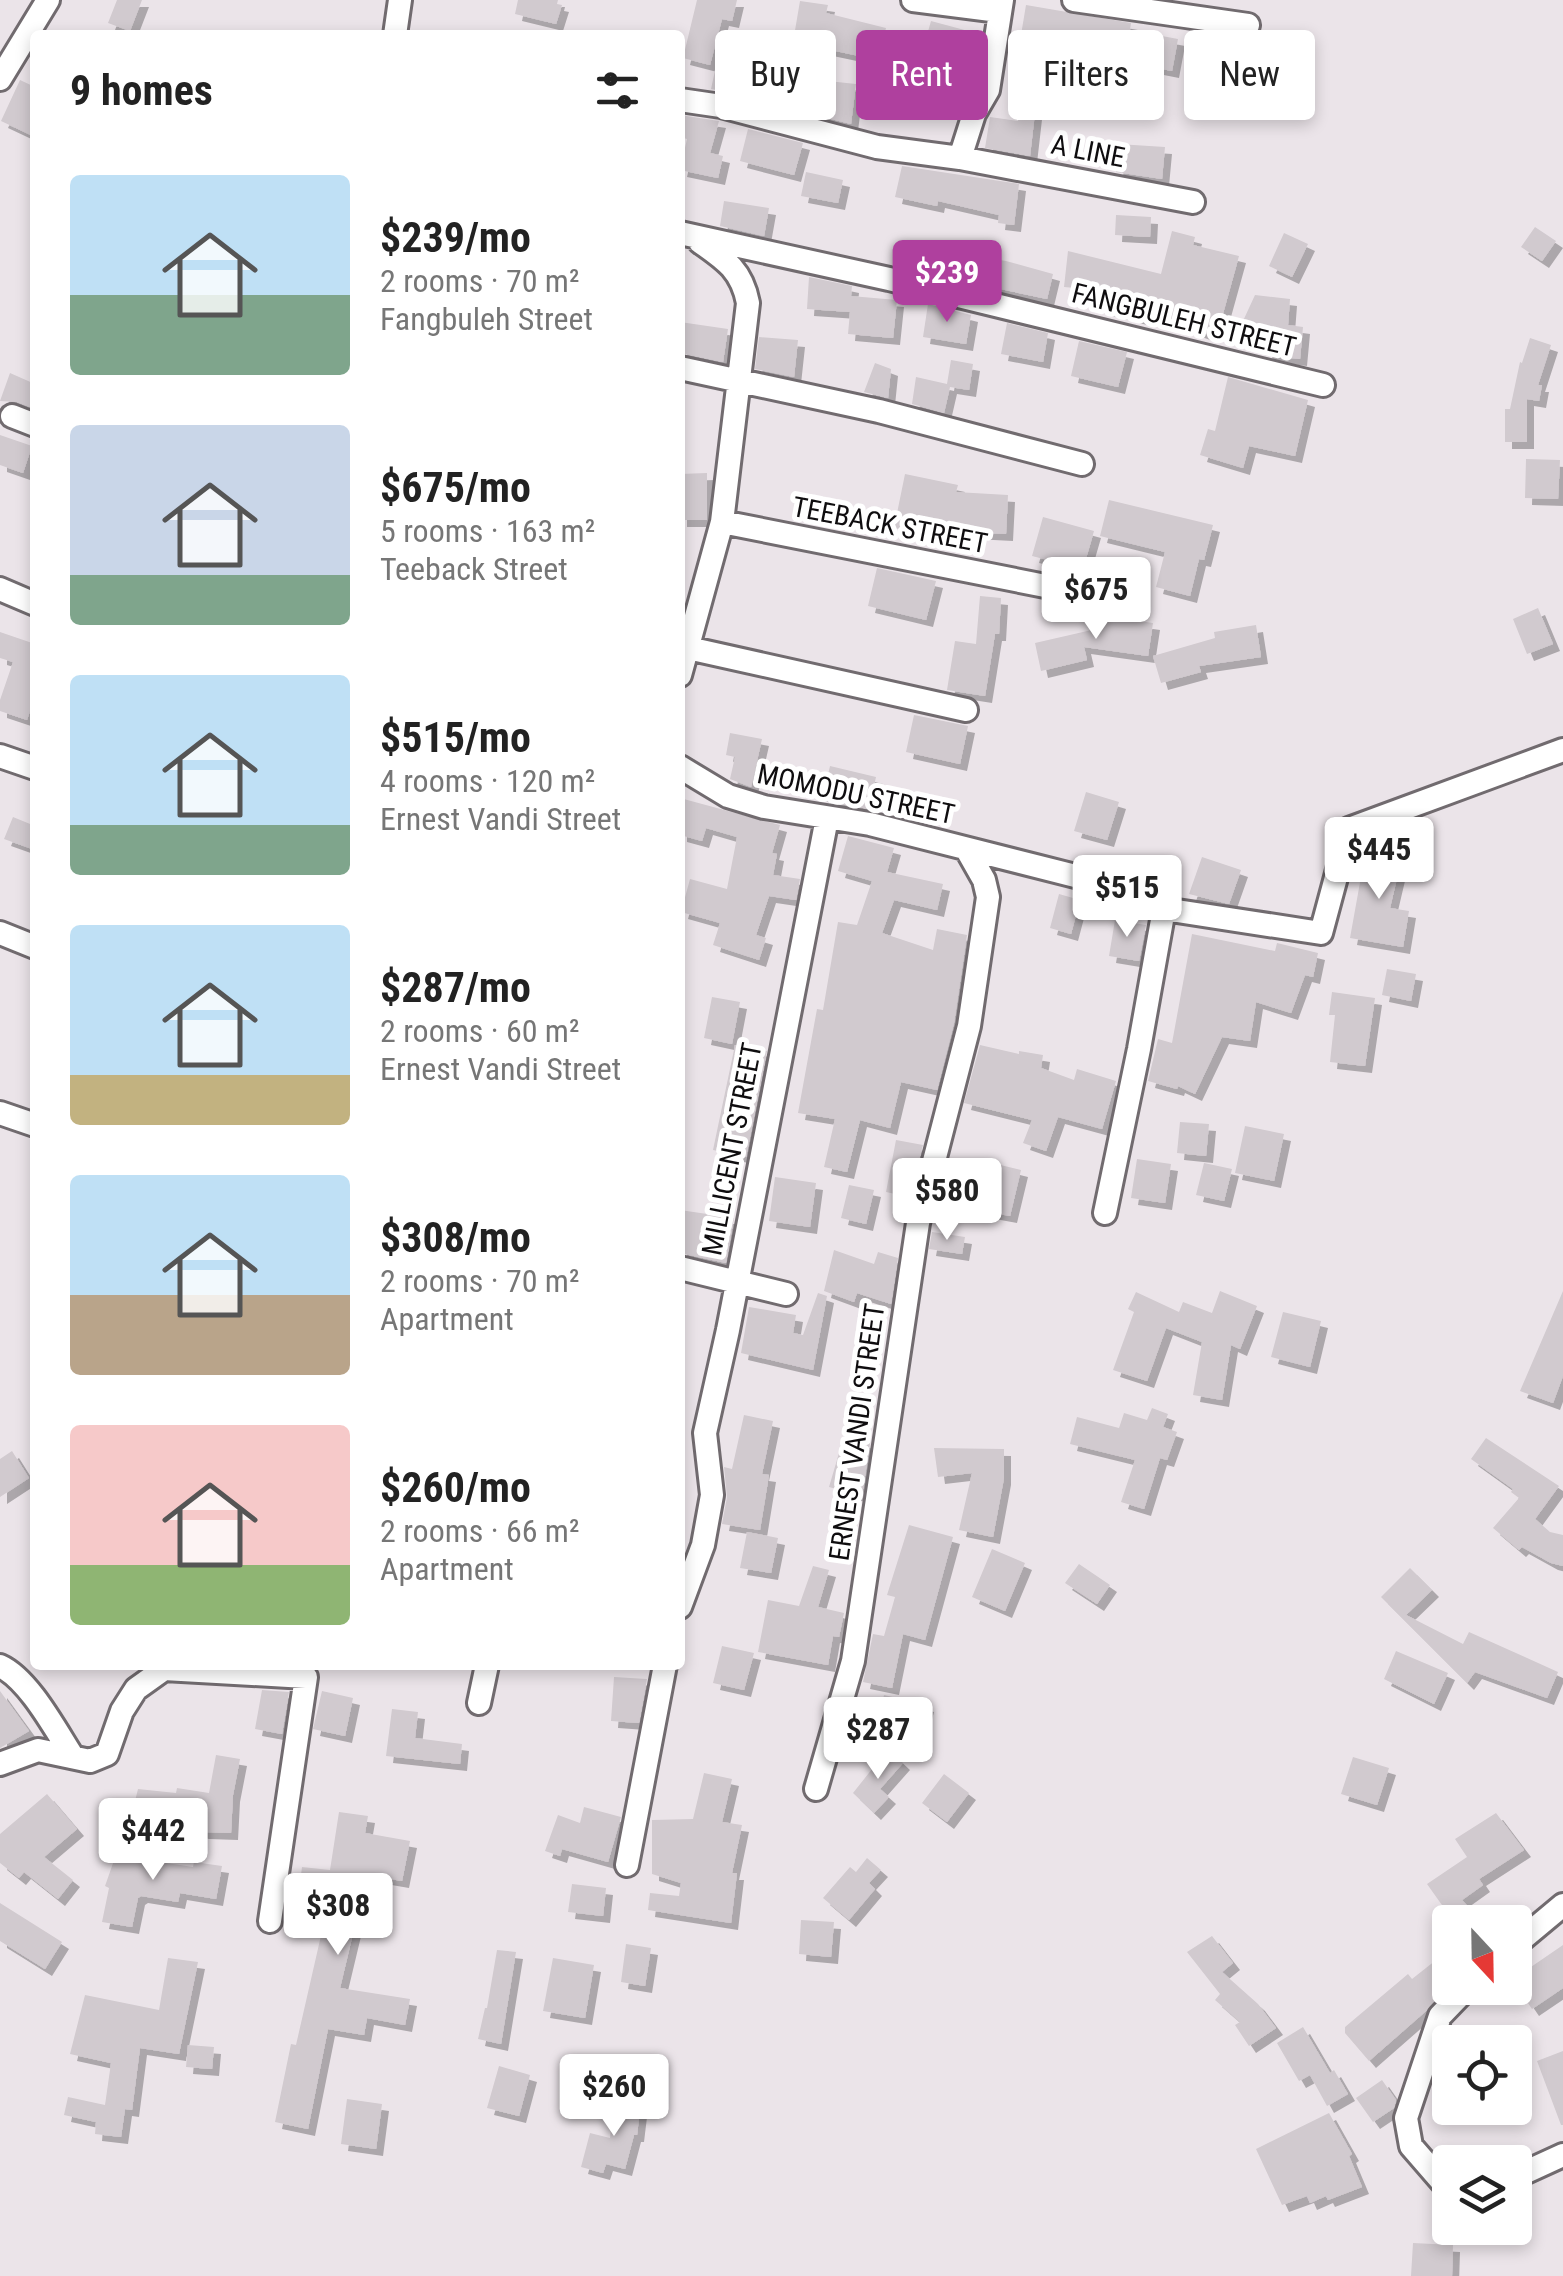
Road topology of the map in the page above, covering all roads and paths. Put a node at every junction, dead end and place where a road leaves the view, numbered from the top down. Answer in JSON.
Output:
{"nodes":[{"id":1,"x":48,"y":0,"type":"edge"},
{"id":2,"x":400,"y":0,"type":"edge"},
{"id":3,"x":913,"y":0,"type":"edge"},
{"id":4,"x":1074,"y":0,"type":"edge"},
{"id":5,"x":1000,"y":5,"type":"edge"},
{"id":6,"x":1248,"y":25,"type":"dead end"},
{"id":7,"x":396,"y":30,"type":"edge"},
{"id":8,"x":0,"y":79,"type":"edge"},
{"id":9,"x":685,"y":101,"type":"edge"},
{"id":10,"x":960,"y":158,"type":"junction"},
{"id":11,"x":1192,"y":202,"type":"dead end"},
{"id":12,"x":685,"y":234,"type":"edge"},
{"id":13,"x":685,"y":369,"type":"edge"},
{"id":14,"x":737,"y":380,"type":"junction"},
{"id":15,"x":1322,"y":385,"type":"dead end"},
{"id":16,"x":12,"y":416,"type":"dead end"},
{"id":17,"x":30,"y":423,"type":"edge"},
{"id":18,"x":1082,"y":464,"type":"dead end"},
{"id":19,"x":722,"y":522,"type":"junction"},
{"id":20,"x":0,"y":589,"type":"edge"},
{"id":21,"x":1106,"y":598,"type":"dead end"},
{"id":22,"x":30,"y":602,"type":"edge"},
{"id":23,"x":688,"y":648,"type":"junction"},
{"id":24,"x":685,"y":658,"type":"edge"},
{"id":25,"x":966,"y":710,"type":"dead end"},
{"id":26,"x":1563,"y":750,"type":"edge"},
{"id":27,"x":0,"y":756,"type":"edge"},
{"id":28,"x":30,"y":766,"type":"edge"},
{"id":29,"x":685,"y":771,"type":"edge"},
{"id":30,"x":828,"y":818,"type":"junction"},
{"id":31,"x":967,"y":850,"type":"junction"},
{"id":32,"x":1164,"y":909,"type":"junction"},
{"id":33,"x":0,"y":933,"type":"edge"},
{"id":34,"x":30,"y":945,"type":"edge"},
{"id":35,"x":0,"y":1113,"type":"edge"},
{"id":36,"x":30,"y":1123,"type":"edge"},
{"id":37,"x":1105,"y":1213,"type":"dead end"},
{"id":38,"x":685,"y":1269,"type":"edge"},
{"id":39,"x":736,"y":1282,"type":"junction"},
{"id":40,"x":786,"y":1294,"type":"dead end"},
{"id":41,"x":685,"y":1594,"type":"edge"},
{"id":42,"x":3,"y":1664,"type":"edge"},
{"id":43,"x":161,"y":1670,"type":"edge"},
{"id":44,"x":260,"y":1670,"type":"edge"},
{"id":45,"x":486,"y":1670,"type":"edge"},
{"id":46,"x":663,"y":1670,"type":"edge"},
{"id":47,"x":308,"y":1671,"type":"edge"},
{"id":48,"x":479,"y":1703,"type":"dead end"},
{"id":49,"x":73,"y":1757,"type":"junction"},
{"id":50,"x":0,"y":1764,"type":"edge"},
{"id":51,"x":816,"y":1789,"type":"dead end"},
{"id":52,"x":626,"y":1865,"type":"dead end"},
{"id":53,"x":1563,"y":1906,"type":"edge"},
{"id":54,"x":270,"y":1921,"type":"dead end"},
{"id":55,"x":1532,"y":1931,"type":"edge"},
{"id":56,"x":1451,"y":2005,"type":"edge"},
{"id":57,"x":1563,"y":2156,"type":"edge"},
{"id":58,"x":1432,"y":2170,"type":"edge"},
{"id":59,"x":1532,"y":2170,"type":"edge"}],
"edges":[{"from":1,"to":8,"type":"street"},
{"from":2,"to":7,"type":"street"},
{"from":3,"to":5,"type":"street"},
{"from":4,"to":6,"type":"street"},
{"from":5,"to":10,"type":"street"},
{"from":9,"to":10,"type":"street","name":"A LINE"},
{"from":10,"to":11,"type":"street","name":"A LINE"},
{"from":12,"to":14,"type":"street"},
{"from":12,"to":15,"type":"street","name":"FANGBULEH STREET"},
{"from":13,"to":14,"type":"street"},
{"from":14,"to":18,"type":"street"},
{"from":14,"to":19,"type":"street"},
{"from":16,"to":17,"type":"street"},
{"from":19,"to":21,"type":"street","name":"TEEBACK STREET"},
{"from":19,"to":23,"type":"street"},
{"from":20,"to":22,"type":"street"},
{"from":23,"to":24,"type":"street"},
{"from":23,"to":25,"type":"street"},
{"from":26,"to":32,"type":"street","name":"MOMODU STREET"},
{"from":27,"to":28,"type":"street"},
{"from":29,"to":30,"type":"street","name":"MOMODU STREET"},
{"from":30,"to":31,"type":"street","name":"MOMODU STREET"},
{"from":30,"to":39,"type":"street","name":"MILLICENT STREET"},
{"from":31,"to":32,"type":"street","name":"MOMODU STREET"},
{"from":31,"to":51,"type":"street","name":"ERNEST VANDI STREET"},
{"from":32,"to":37,"type":"street"},
{"from":33,"to":34,"type":"street"},
{"from":35,"to":36,"type":"street"},
{"from":38,"to":39,"type":"street"},
{"from":39,"to":40,"type":"street"},
{"from":39,"to":41,"type":"street","name":"MILLICENT STREET"},
{"from":42,"to":49,"type":"street"},
{"from":43,"to":49,"type":"street"},
{"from":44,"to":47,"type":"street"},
{"from":45,"to":48,"type":"street"},
{"from":46,"to":52,"type":"street"},
{"from":47,"to":54,"type":"street"},
{"from":49,"to":50,"type":"street"},
{"from":53,"to":55,"type":"street"},
{"from":56,"to":58,"type":"street"},
{"from":57,"to":59,"type":"street"}]}
